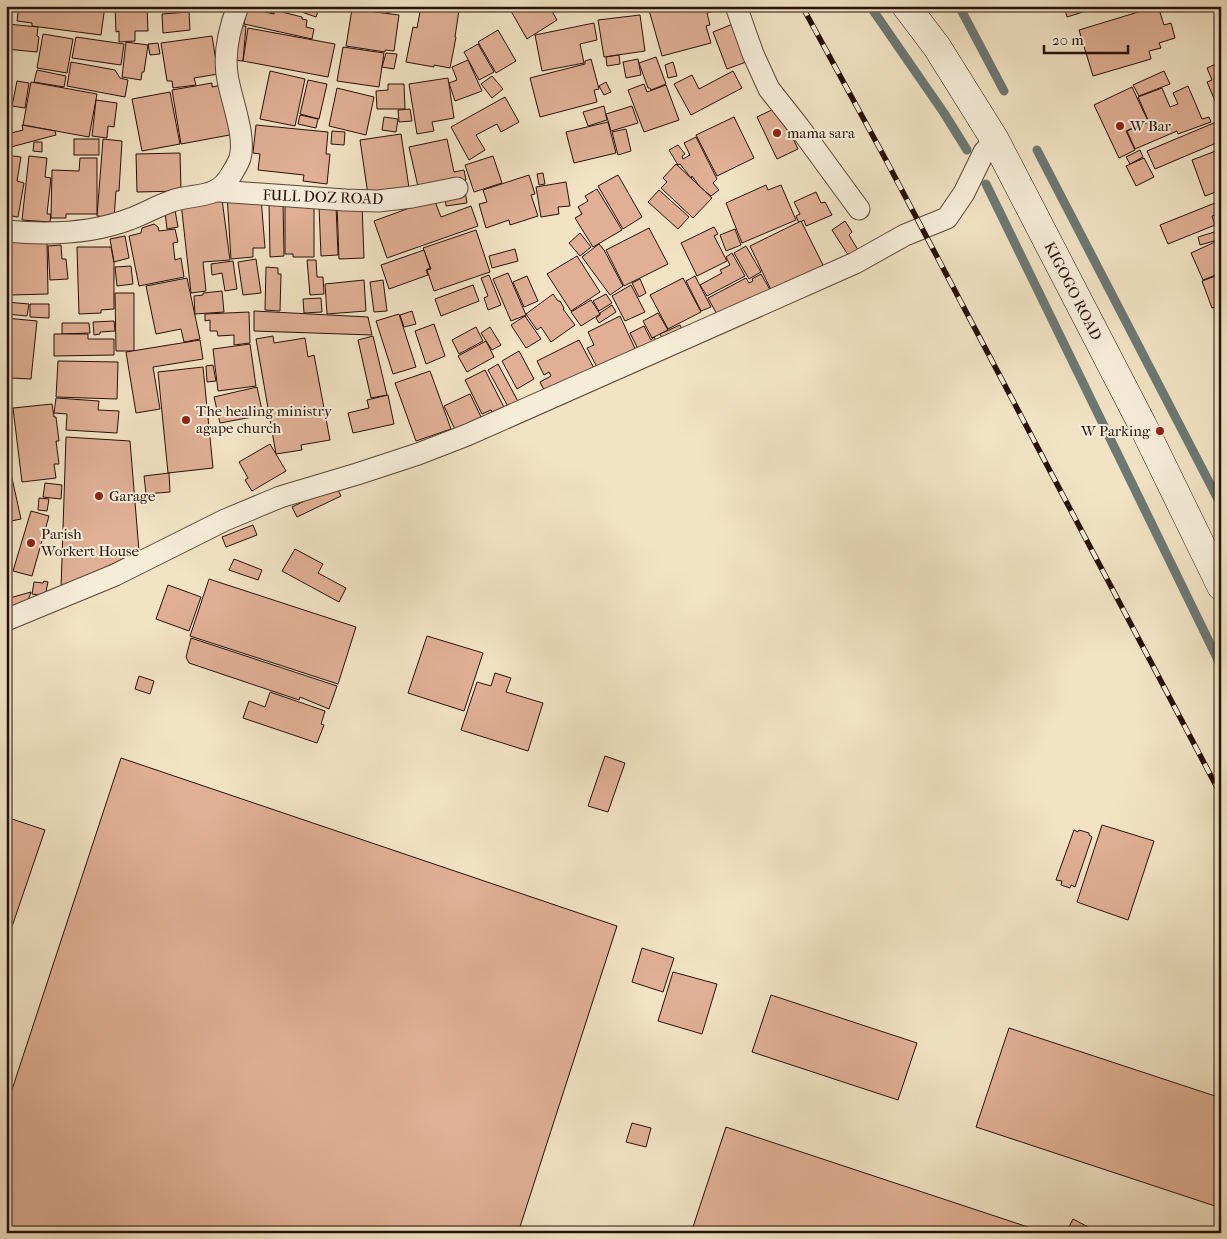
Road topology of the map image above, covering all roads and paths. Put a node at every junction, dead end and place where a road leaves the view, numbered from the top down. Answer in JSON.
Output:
{"nodes":[{"id":1,"x":238,"y":6,"type":"edge"},
{"id":2,"x":736,"y":6,"type":"edge"},
{"id":3,"x":906,"y":6,"type":"edge"},
{"id":4,"x":995,"y":140,"type":"junction"},
{"id":5,"x":457,"y":188,"type":"dead end"},
{"id":6,"x":218,"y":191,"type":"junction"},
{"id":7,"x":858,"y":209,"type":"dead end"},
{"id":8,"x":6,"y":232,"type":"edge"},
{"id":9,"x":1221,"y":586,"type":"edge"},
{"id":10,"x":6,"y":620,"type":"edge"}],
"edges":[{"from":1,"to":6,"type":"street"},
{"from":2,"to":7,"type":"street"},
{"from":3,"to":4,"type":"main road","name":"KIGOGO ROAD"},
{"from":4,"to":9,"type":"main road","name":"KIGOGO ROAD"},
{"from":4,"to":10,"type":"street"},
{"from":5,"to":6,"type":"street","name":"FULL DOZ ROAD"},
{"from":6,"to":8,"type":"street","name":"FULL DOZ ROAD"}]}
